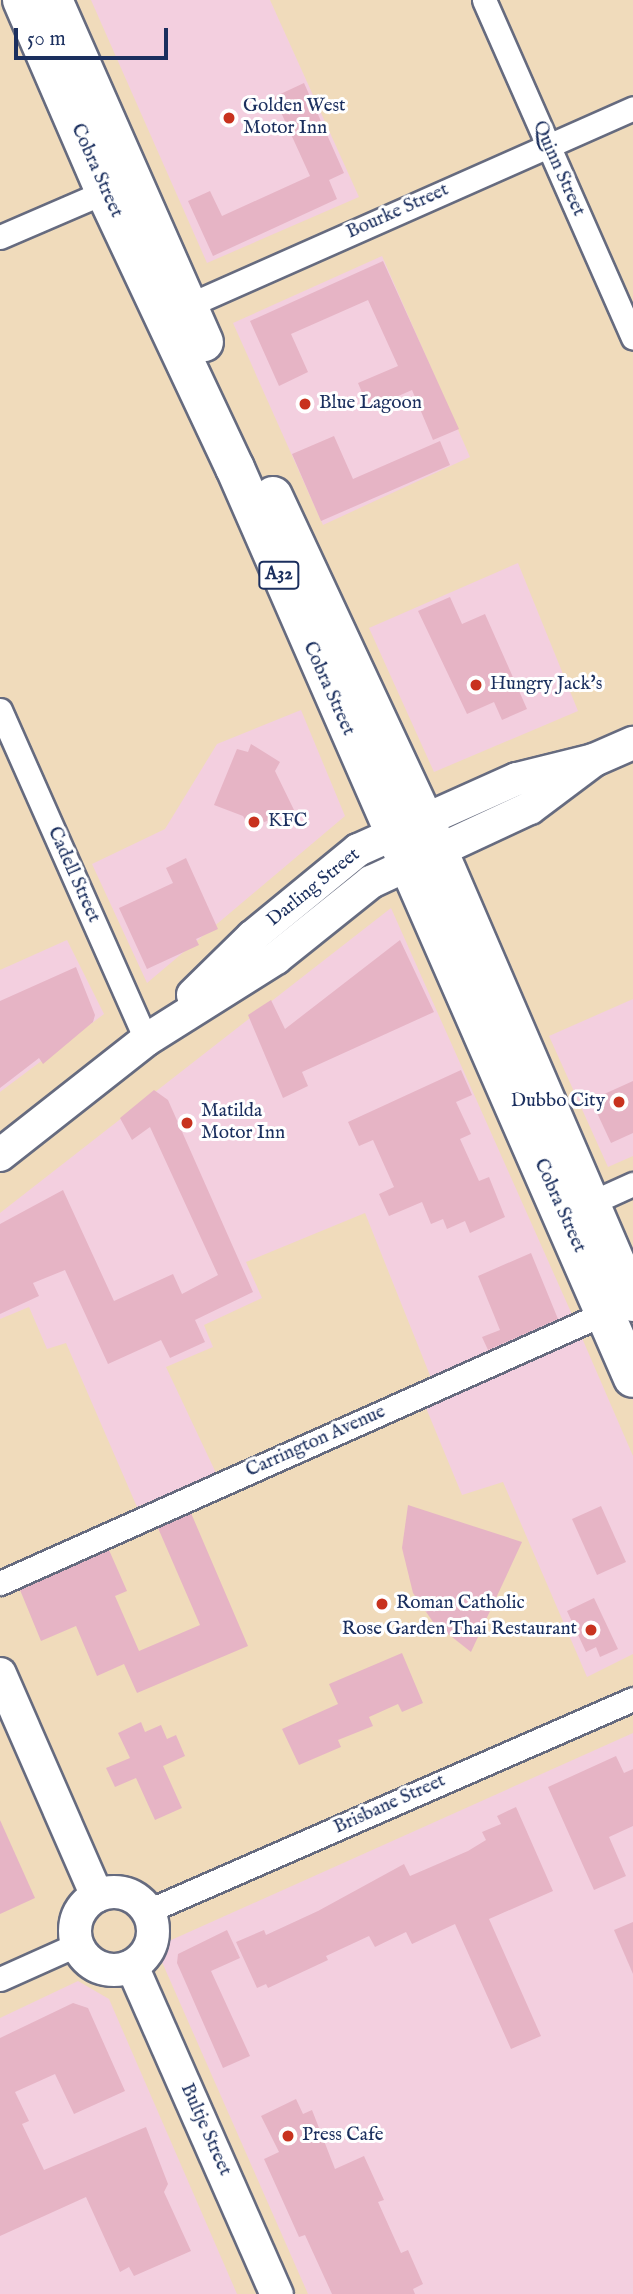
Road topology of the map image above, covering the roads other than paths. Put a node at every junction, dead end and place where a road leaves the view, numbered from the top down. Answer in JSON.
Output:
{"nodes":[{"id":1,"x":22,"y":0,"type":"edge"},
{"id":2,"x":52,"y":0,"type":"edge"},
{"id":3,"x":484,"y":0,"type":"edge"},
{"id":4,"x":633,"y":108,"type":"edge"},
{"id":5,"x":548,"y":146,"type":"junction"},
{"id":6,"x":118,"y":186,"type":"junction"},
{"id":7,"x":0,"y":237,"type":"edge"},
{"id":8,"x":175,"y":311,"type":"junction"},
{"id":9,"x":633,"y":338,"type":"edge"},
{"id":10,"x":0,"y":710,"type":"edge"},
{"id":11,"x":633,"y":743,"type":"edge"},
{"id":12,"x":415,"y":843,"type":"junction"},
{"id":13,"x":146,"y":1040,"type":"junction"},
{"id":14,"x":0,"y":1155,"type":"edge"},
{"id":15,"x":633,"y":1184,"type":"edge"},
{"id":16,"x":577,"y":1210,"type":"junction"},
{"id":17,"x":624,"y":1305,"type":"edge"},
{"id":18,"x":633,"y":1378,"type":"edge"},
{"id":19,"x":0,"y":1583,"type":"edge"},
{"id":20,"x":0,"y":1674,"type":"edge"},
{"id":21,"x":633,"y":1699,"type":"edge"},
{"id":22,"x":97,"y":1896,"type":"junction"},
{"id":23,"x":148,"y":1911,"type":"junction"},
{"id":24,"x":78,"y":1944,"type":"junction"},
{"id":25,"x":132,"y":1966,"type":"junction"},
{"id":26,"x":0,"y":1979,"type":"edge"},
{"id":27,"x":277,"y":2294,"type":"edge"}],
"edges":[{"from":1,"to":6,"type":"highway","name":"Cobra Street","number":"A32"},
{"from":2,"to":6,"type":"highway","name":"Cobra Street","number":"A32"},
{"from":3,"to":5,"type":"street","name":"Quinn Street"},
{"from":4,"to":5,"type":"street","name":"Bourke Street"},
{"from":5,"to":8,"type":"street","name":"Bourke Street"},
{"from":5,"to":9,"type":"street","name":"Quinn Street"},
{"from":6,"to":7,"type":"street"},
{"from":6,"to":8,"type":"highway","name":"Cobra Street","number":"A32"},
{"from":8,"to":12,"type":"highway","name":"Cobra Street","number":"A32"},
{"from":10,"to":13,"type":"street","name":"Cadell Street"},
{"from":11,"to":12,"type":"street","name":"Darling Street"},
{"from":12,"to":13,"type":"street","name":"Darling Street"},
{"from":12,"to":16,"type":"highway","name":"Cobra Street","number":"A32"},
{"from":13,"to":14,"type":"street","name":"Darling Street"},
{"from":15,"to":16,"type":"street"},
{"from":16,"to":17,"type":"highway","name":"Cobra Street","number":"A32"},
{"from":17,"to":18,"type":"highway","name":"Cobra Street","number":"A32"},
{"from":17,"to":19,"type":"street","name":"Carrington Avenue"},
{"from":20,"to":22,"type":"street"},
{"from":21,"to":23,"type":"street","name":"Brisbane Street"},
{"from":22,"to":23,"type":"street"},
{"from":22,"to":24,"type":"street"},
{"from":23,"to":25,"type":"street"},
{"from":24,"to":25,"type":"street"},
{"from":24,"to":26,"type":"street"},
{"from":25,"to":27,"type":"street","name":"Bultje Street"}]}
